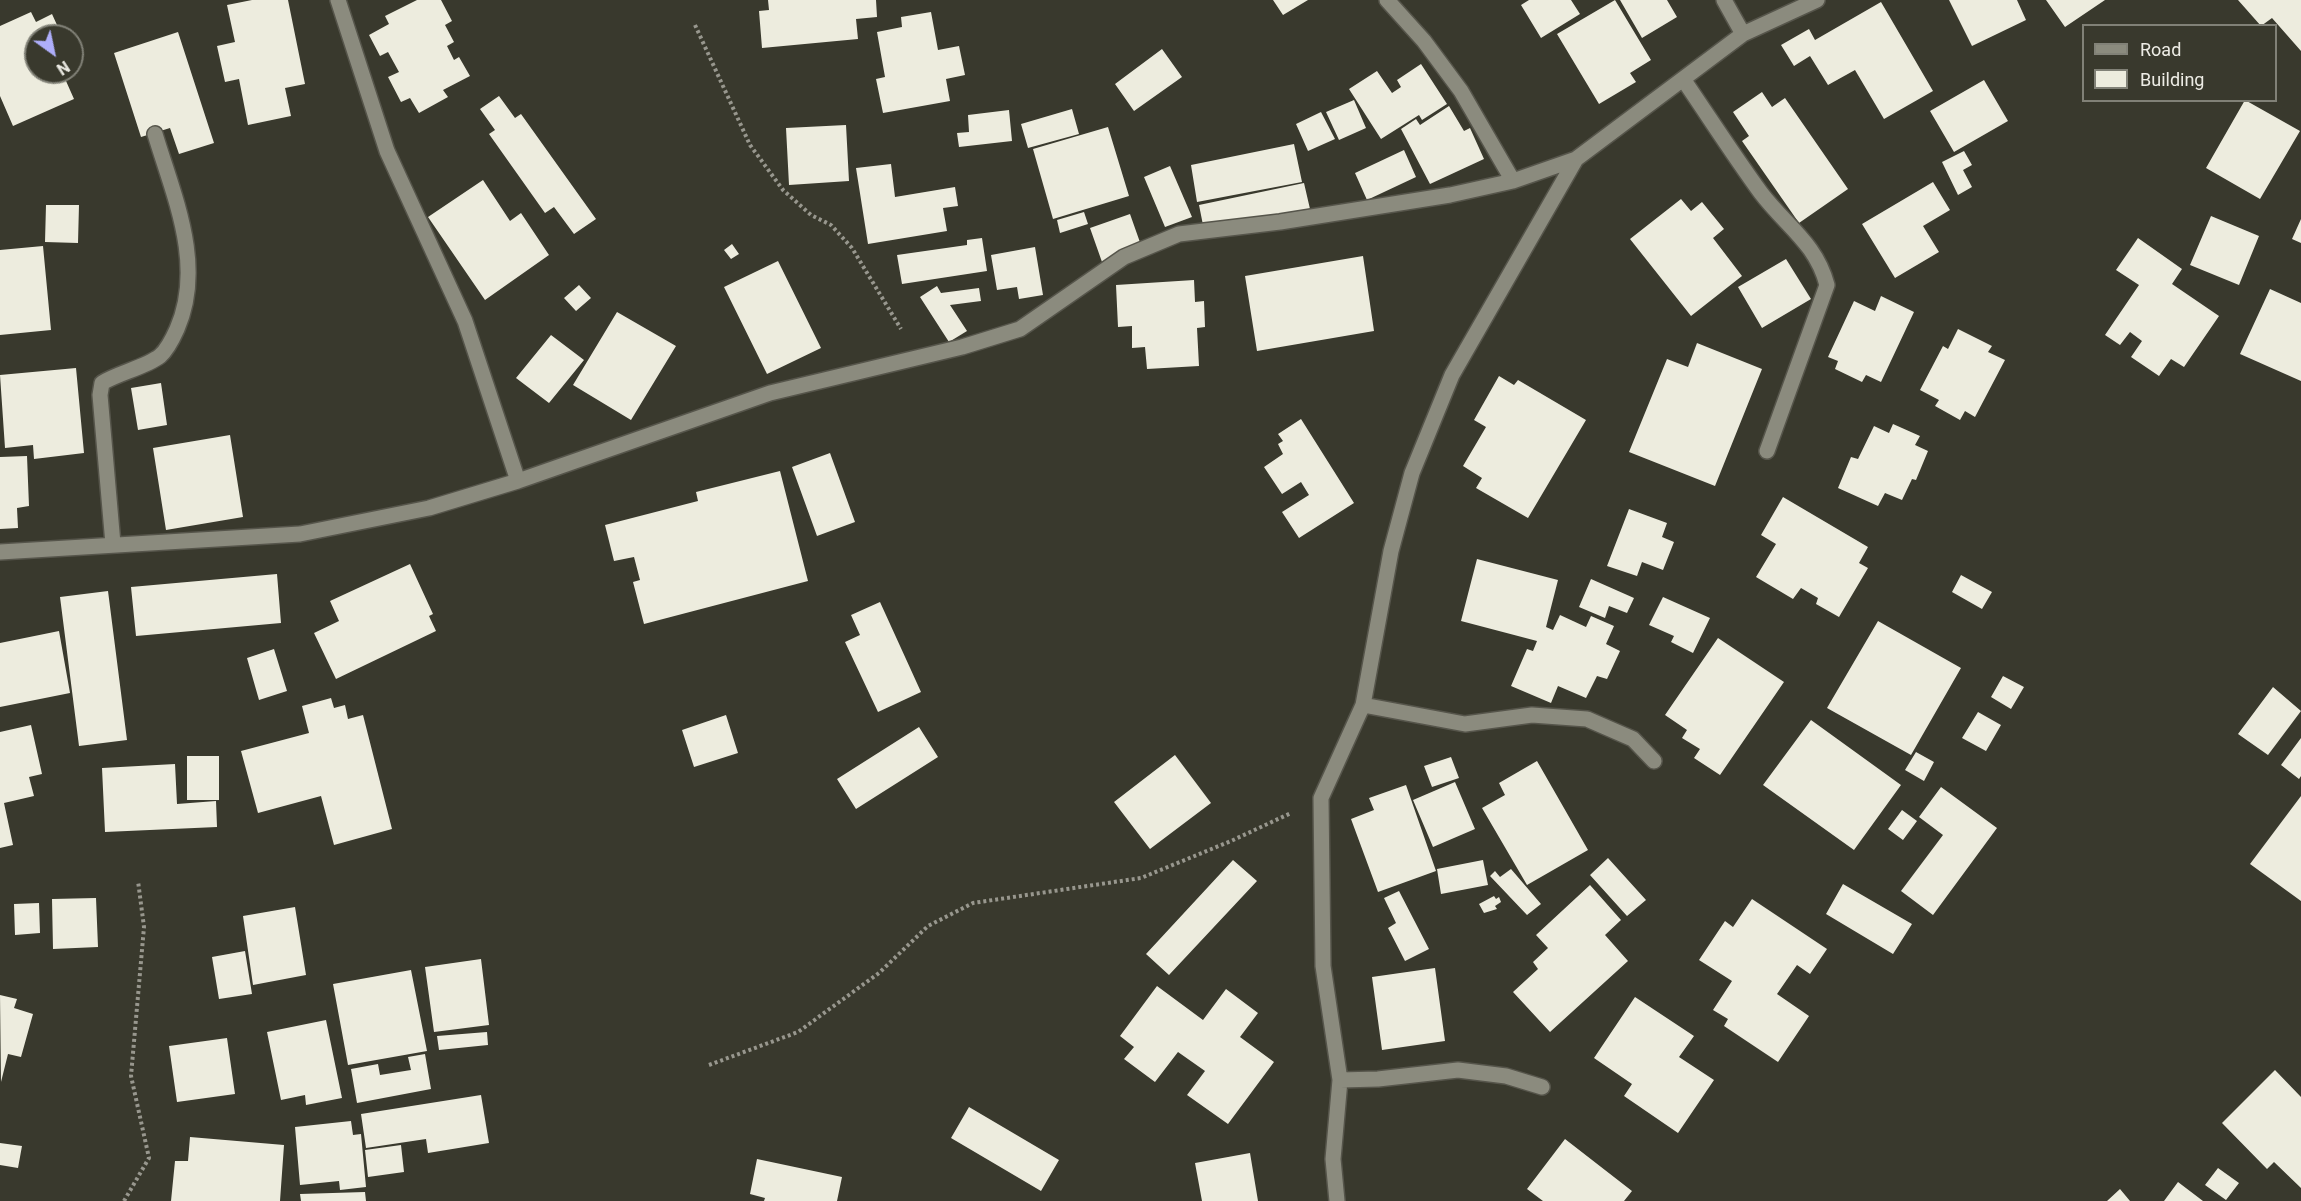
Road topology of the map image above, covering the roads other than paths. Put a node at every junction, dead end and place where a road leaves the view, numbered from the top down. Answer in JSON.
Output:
{"nodes":[{"id":1,"x":338,"y":0,"type":"edge"},
{"id":2,"x":1388,"y":0,"type":"edge"},
{"id":3,"x":1725,"y":0,"type":"edge"},
{"id":4,"x":1817,"y":0,"type":"edge"},
{"id":5,"x":1743,"y":34,"type":"junction"},
{"id":6,"x":1683,"y":80,"type":"junction"},
{"id":7,"x":155,"y":134,"type":"dead end"},
{"id":8,"x":1576,"y":159,"type":"junction"},
{"id":9,"x":1513,"y":181,"type":"junction"},
{"id":10,"x":1767,"y":451,"type":"dead end"},
{"id":11,"x":518,"y":481,"type":"junction"},
{"id":12,"x":113,"y":544,"type":"junction"},
{"id":13,"x":0,"y":552,"type":"edge"},
{"id":14,"x":1363,"y":705,"type":"junction"},
{"id":15,"x":1654,"y":761,"type":"dead end"},
{"id":16,"x":1340,"y":1080,"type":"junction"},
{"id":17,"x":1542,"y":1087,"type":"dead end"},
{"id":18,"x":1337,"y":1201,"type":"edge"}],
"edges":[{"from":1,"to":11,"type":"street"},
{"from":2,"to":9,"type":"street"},
{"from":3,"to":5,"type":"street"},
{"from":4,"to":5,"type":"street"},
{"from":5,"to":6,"type":"street"},
{"from":6,"to":8,"type":"street"},
{"from":6,"to":10,"type":"street"},
{"from":7,"to":12,"type":"street"},
{"from":8,"to":9,"type":"street"},
{"from":8,"to":14,"type":"street"},
{"from":9,"to":11,"type":"street"},
{"from":11,"to":12,"type":"street"},
{"from":12,"to":13,"type":"street"},
{"from":14,"to":15,"type":"street"},
{"from":14,"to":16,"type":"street"},
{"from":16,"to":17,"type":"street"},
{"from":16,"to":18,"type":"street"}]}
